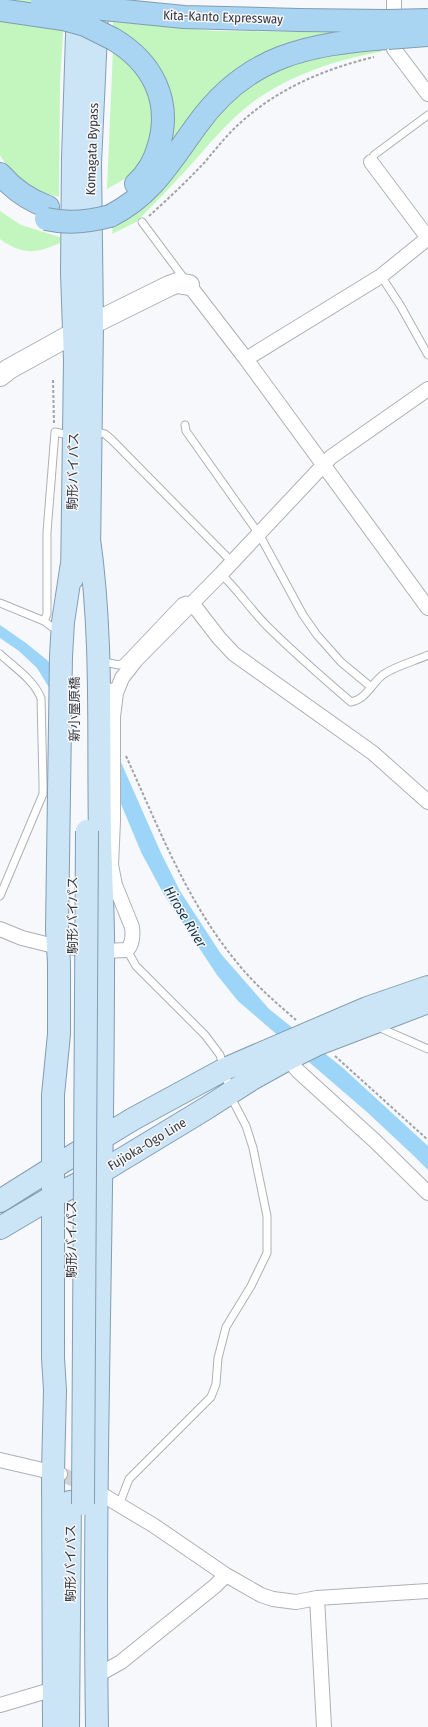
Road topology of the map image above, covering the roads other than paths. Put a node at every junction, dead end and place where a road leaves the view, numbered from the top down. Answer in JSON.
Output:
{"nodes":[{"id":1,"x":19,"y":0,"type":"edge"},
{"id":2,"x":80,"y":0,"type":"edge"},
{"id":3,"x":394,"y":0,"type":"edge"},
{"id":4,"x":106,"y":5,"type":"edge"},
{"id":5,"x":0,"y":10,"type":"edge"},
{"id":6,"x":428,"y":20,"type":"edge"},
{"id":7,"x":428,"y":35,"type":"edge"},
{"id":8,"x":385,"y":38,"type":"junction"},
{"id":9,"x":428,"y":94,"type":"edge"},
{"id":10,"x":428,"y":115,"type":"edge"},
{"id":11,"x":371,"y":162,"type":"joint"},
{"id":12,"x":0,"y":174,"type":"edge"},
{"id":13,"x":0,"y":192,"type":"edge"},
{"id":14,"x":109,"y":210,"type":"junction"},
{"id":15,"x":47,"y":213,"type":"junction"},
{"id":16,"x":142,"y":222,"type":"road end"},
{"id":17,"x":428,"y":238,"type":"edge"},
{"id":18,"x":381,"y":276,"type":"junction"},
{"id":19,"x":189,"y":285,"type":"junction"},
{"id":20,"x":83,"y":328,"type":"junction"},
{"id":21,"x":428,"y":355,"type":"edge"},
{"id":22,"x":246,"y":359,"type":"junction"},
{"id":23,"x":0,"y":376,"type":"edge"},
{"id":24,"x":428,"y":389,"type":"edge"},
{"id":25,"x":185,"y":425,"type":"dead end"},
{"id":26,"x":98,"y":432,"type":"dead end"},
{"id":27,"x":64,"y":434,"type":"dead end"},
{"id":28,"x":324,"y":464,"type":"junction"},
{"id":29,"x":259,"y":534,"type":"junction"},
{"id":30,"x":232,"y":562,"type":"junction"},
{"id":31,"x":221,"y":574,"type":"junction"},
{"id":32,"x":192,"y":603,"type":"junction"},
{"id":33,"x":1,"y":604,"type":"edge"},
{"id":34,"x":428,"y":608,"type":"edge"},
{"id":35,"x":44,"y":621,"type":"junction"},
{"id":36,"x":52,"y":627,"type":"dead end"},
{"id":37,"x":0,"y":654,"type":"edge"},
{"id":38,"x":428,"y":655,"type":"edge"},
{"id":39,"x":67,"y":662,"type":"joint"},
{"id":40,"x":110,"y":663,"type":"dead end"},
{"id":41,"x":371,"y":687,"type":"junction"},
{"id":42,"x":103,"y":697,"type":"junction"},
{"id":43,"x":67,"y":746,"type":"junction"},
{"id":44,"x":86,"y":768,"type":"joint"},
{"id":45,"x":428,"y":802,"type":"edge"},
{"id":46,"x":107,"y":813,"type":"junction"},
{"id":47,"x":80,"y":831,"type":"junction"},
{"id":48,"x":0,"y":896,"type":"edge"},
{"id":49,"x":0,"y":929,"type":"edge"},
{"id":50,"x":58,"y":945,"type":"junction"},
{"id":51,"x":127,"y":950,"type":"junction"},
{"id":52,"x":103,"y":951,"type":"junction"},
{"id":53,"x":428,"y":987,"type":"edge"},
{"id":54,"x":428,"y":1002,"type":"edge"},
{"id":55,"x":374,"y":1022,"type":"junction"},
{"id":56,"x":314,"y":1039,"type":"junction"},
{"id":57,"x":428,"y":1049,"type":"edge"},
{"id":58,"x":286,"y":1054,"type":"junction"},
{"id":59,"x":225,"y":1069,"type":"junction"},
{"id":60,"x":231,"y":1093,"type":"junction"},
{"id":61,"x":102,"y":1094,"type":"junction"},
{"id":62,"x":133,"y":1119,"type":"junction"},
{"id":63,"x":102,"y":1138,"type":"junction"},
{"id":64,"x":54,"y":1167,"type":"junction"},
{"id":65,"x":101,"y":1172,"type":"junction"},
{"id":66,"x":428,"y":1193,"type":"edge"},
{"id":67,"x":54,"y":1196,"type":"junction"},
{"id":68,"x":0,"y":1201,"type":"edge"},
{"id":69,"x":1,"y":1227,"type":"edge"},
{"id":70,"x":0,"y":1460,"type":"edge"},
{"id":71,"x":58,"y":1473,"type":"junction"},
{"id":72,"x":85,"y":1496,"type":"junction"},
{"id":73,"x":119,"y":1505,"type":"junction"},
{"id":74,"x":226,"y":1574,"type":"junction"},
{"id":75,"x":428,"y":1591,"type":"edge"},
{"id":76,"x":317,"y":1598,"type":"junction"},
{"id":77,"x":96,"y":1672,"type":"junction"},
{"id":78,"x":52,"y":1692,"type":"junction"},
{"id":79,"x":0,"y":1705,"type":"edge"},
{"id":80,"x":54,"y":1727,"type":"edge"},
{"id":81,"x":68,"y":1727,"type":"edge"},
{"id":82,"x":83,"y":1727,"type":"edge"},
{"id":83,"x":98,"y":1727,"type":"edge"},
{"id":84,"x":324,"y":1727,"type":"edge"}],
"edges":[{"from":1,"to":4,"type":"highway","name":"Kita-Kanto Expressway","bridge":true},
{"from":2,"to":20,"type":"main road","name":"駒形バイパス"},
{"from":3,"to":9,"type":"street"},
{"from":4,"to":8,"type":"highway","name":"Kita-Kanto Expressway"},
{"from":4,"to":20,"type":"main road","name":"駒形バイパス"},
{"from":5,"to":14,"type":"highway","bridge":true},
{"from":6,"to":8,"type":"highway","name":"Kita-Kanto Expressway","bridge":true},
{"from":7,"to":8,"type":"highway","bridge":true},
{"from":8,"to":14,"type":"highway"},
{"from":10,"to":11,"type":"lane"},
{"from":11,"to":17,"type":"street"},
{"from":12,"to":15,"type":"highway"},
{"from":13,"to":15,"type":"highway"},
{"from":14,"to":15,"type":"highway"},
{"from":16,"to":19,"type":"lane"},
{"from":17,"to":18,"type":"street"},
{"from":18,"to":21,"type":"lane"},
{"from":18,"to":22,"type":"street"},
{"from":19,"to":20,"type":"street"},
{"from":19,"to":22,"type":"street"},
{"from":20,"to":23,"type":"street"},
{"from":20,"to":39,"type":"main road","name":"駒形バイパス"},
{"from":20,"to":42,"type":"main road","name":"駒形バイパス"},
{"from":22,"to":28,"type":"street"},
{"from":24,"to":28,"type":"street"},
{"from":25,"to":29,"type":"lane"},
{"from":26,"to":30,"type":"lane"},
{"from":27,"to":35,"type":"lane"},
{"from":28,"to":29,"type":"street"},
{"from":28,"to":34,"type":"street"},
{"from":29,"to":30,"type":"street"},
{"from":29,"to":41,"type":"lane"},
{"from":30,"to":31,"type":"street"},
{"from":31,"to":32,"type":"street"},
{"from":31,"to":41,"type":"lane"},
{"from":32,"to":40,"type":"lane"},
{"from":32,"to":42,"type":"street"},
{"from":32,"to":45,"type":"street"},
{"from":33,"to":35,"type":"lane"},
{"from":35,"to":36,"type":"lane"},
{"from":37,"to":48,"type":"lane"},
{"from":38,"to":41,"type":"lane"},
{"from":39,"to":43,"type":"main road","name":"新小屋原橋"},
{"from":42,"to":44,"type":"main road","name":"新小屋原橋"},
{"from":42,"to":46,"type":"main road"},
{"from":43,"to":47,"type":"main road","name":"駒形バイパス"},
{"from":43,"to":50,"type":"main road"},
{"from":44,"to":47,"type":"main road","name":"駒形バイパス"},
{"from":46,"to":51,"type":"street"},
{"from":46,"to":52,"type":"main road"},
{"from":47,"to":72,"type":"main road","name":"駒形バイパス"},
{"from":49,"to":50,"type":"street"},
{"from":50,"to":52,"type":"street"},
{"from":50,"to":64,"type":"main road"},
{"from":51,"to":52,"type":"street"},
{"from":51,"to":59,"type":"lane"},
{"from":52,"to":61,"type":"main road"},
{"from":53,"to":56,"type":"main road"},
{"from":54,"to":55,"type":"main road"},
{"from":55,"to":56,"type":"main road"},
{"from":55,"to":57,"type":"lane"},
{"from":56,"to":58,"type":"main road"},
{"from":58,"to":59,"type":"main road","name":"Fujioka-Ogo Line"},
{"from":58,"to":60,"type":"main road","name":"Fujioka-Ogo Line"},
{"from":58,"to":66,"type":"street"},
{"from":59,"to":60,"type":"lane"},
{"from":59,"to":62,"type":"main road","name":"Fujioka-Ogo Line"},
{"from":60,"to":65,"type":"main road","name":"Fujioka-Ogo Line"},
{"from":60,"to":73,"type":"lane"},
{"from":61,"to":62,"type":"main road"},
{"from":61,"to":63,"type":"main road"},
{"from":62,"to":63,"type":"main road","name":"Fujioka-Ogo Line"},
{"from":63,"to":64,"type":"main road","name":"Fujioka-Ogo Line"},
{"from":63,"to":65,"type":"main road"},
{"from":64,"to":67,"type":"main road"},
{"from":64,"to":68,"type":"main road","name":"Fujioka-Ogo Line"},
{"from":65,"to":67,"type":"main road","name":"Fujioka-Ogo Line"},
{"from":65,"to":72,"type":"main road"},
{"from":67,"to":69,"type":"main road","name":"Fujioka-Ogo Line"},
{"from":67,"to":71,"type":"main road"},
{"from":70,"to":71,"type":"street"},
{"from":71,"to":78,"type":"main road"},
{"from":72,"to":73,"type":"street"},
{"from":72,"to":77,"type":"main road"},
{"from":72,"to":81,"type":"main road","name":"駒形バイパス"},
{"from":72,"to":82,"type":"main road","name":"駒形バイパス"},
{"from":73,"to":74,"type":"street"},
{"from":74,"to":76,"type":"street"},
{"from":74,"to":77,"type":"street"},
{"from":75,"to":76,"type":"street"},
{"from":76,"to":84,"type":"street"},
{"from":77,"to":83,"type":"main road"},
{"from":78,"to":79,"type":"street"},
{"from":78,"to":80,"type":"main road"}]}
